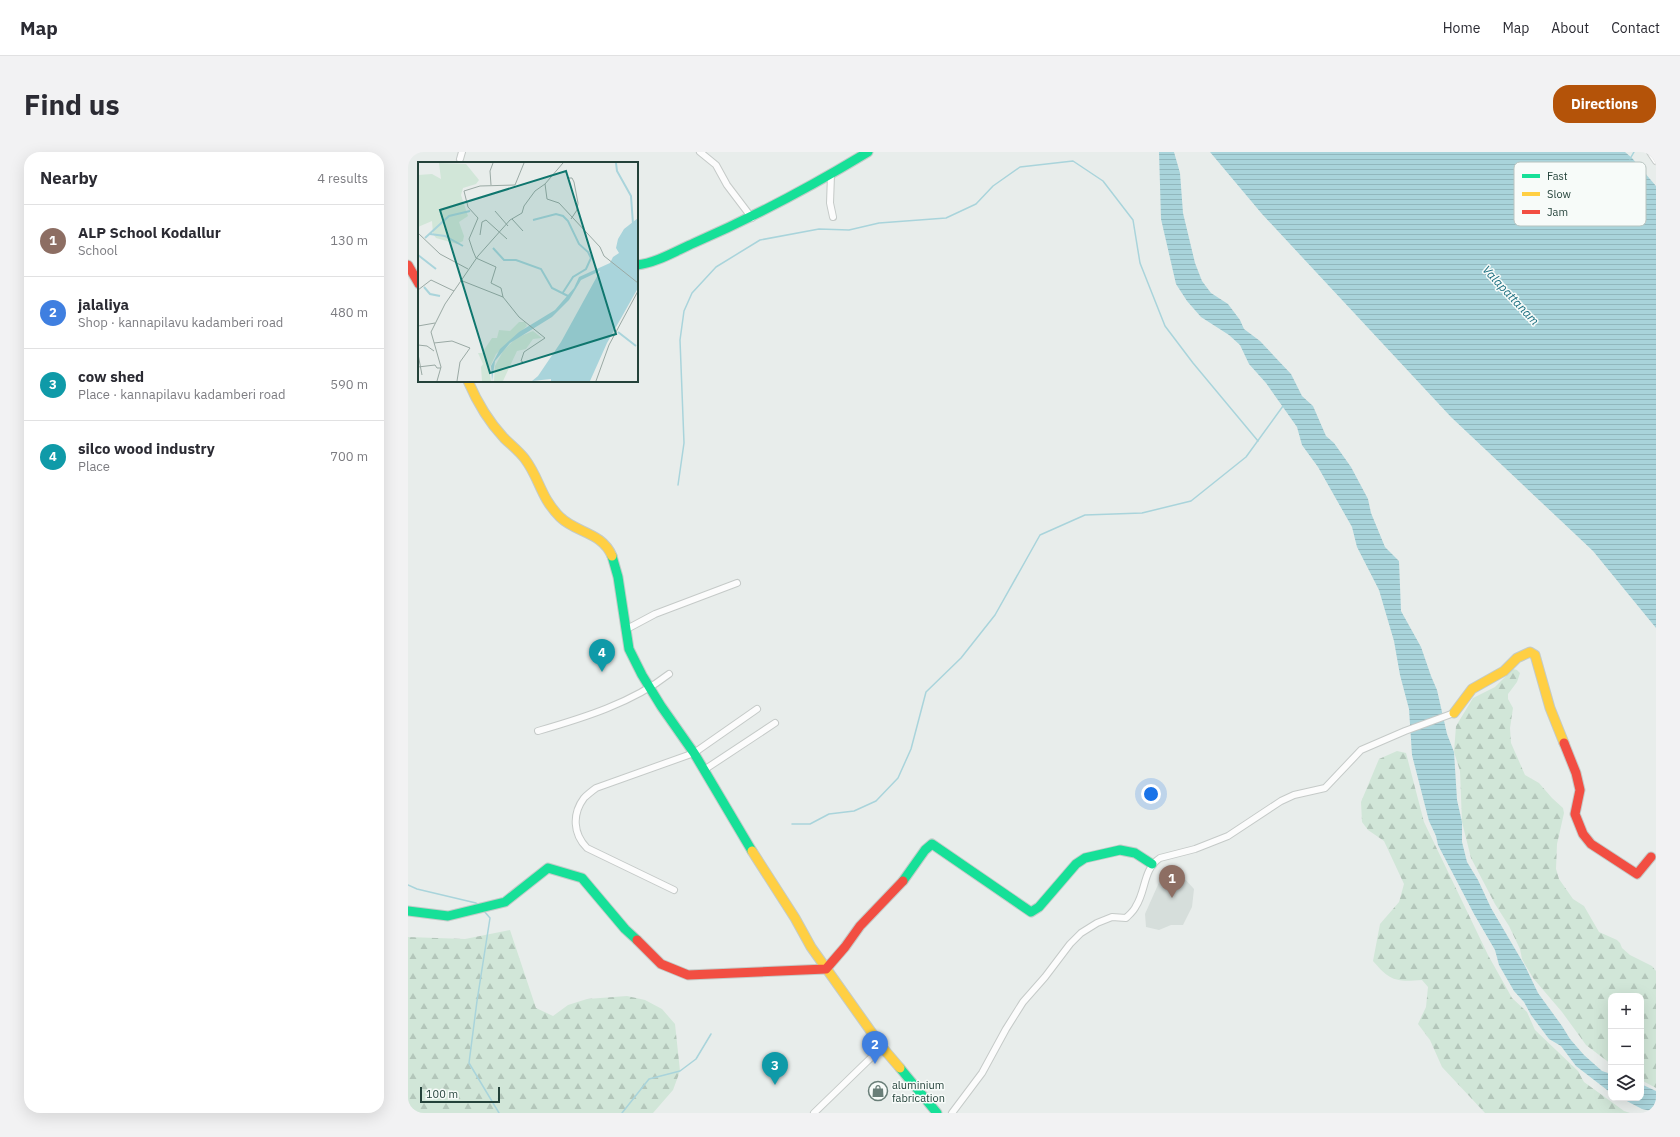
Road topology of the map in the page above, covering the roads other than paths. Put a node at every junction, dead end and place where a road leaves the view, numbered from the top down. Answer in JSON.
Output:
{"nodes":[{"id":1,"x":462,"y":152,"type":"edge"},
{"id":2,"x":700,"y":152,"type":"edge"},
{"id":3,"x":868,"y":152,"type":"edge"},
{"id":4,"x":1650,"y":152,"type":"edge"},
{"id":5,"x":460,"y":159,"type":"dead end"},
{"id":6,"x":1656,"y":161,"type":"edge"},
{"id":7,"x":831,"y":175,"type":"junction"},
{"id":8,"x":833,"y":217,"type":"dead end"},
{"id":9,"x":752,"y":218,"type":"junction"},
{"id":10,"x":408,"y":266,"type":"edge"},
{"id":11,"x":638,"y":266,"type":"edge"},
{"id":12,"x":418,"y":282,"type":"edge"},
{"id":13,"x":468,"y":382,"type":"edge"},
{"id":14,"x":737,"y":583,"type":"dead end"},
{"id":15,"x":625,"y":630,"type":"junction"},
{"id":16,"x":669,"y":674,"type":"dead end"},
{"id":17,"x":651,"y":688,"type":"junction"},
{"id":18,"x":757,"y":709,"type":"dead end"},
{"id":19,"x":1454,"y":713,"type":"joint"},
{"id":20,"x":775,"y":723,"type":"dead end"},
{"id":21,"x":538,"y":731,"type":"dead end"},
{"id":22,"x":694,"y":753,"type":"junction"},
{"id":23,"x":704,"y":770,"type":"junction"},
{"id":24,"x":1651,"y":857,"type":"dead end"},
{"id":25,"x":1152,"y":864,"type":"junction"},
{"id":26,"x":674,"y":890,"type":"dead end"},
{"id":27,"x":408,"y":911,"type":"edge"},
{"id":28,"x":826,"y":969,"type":"junction"},
{"id":29,"x":882,"y":1047,"type":"junction"},
{"id":30,"x":814,"y":1113,"type":"edge"},
{"id":31,"x":937,"y":1113,"type":"edge"},
{"id":32,"x":952,"y":1113,"type":"edge"}],
"edges":[{"from":1,"to":5,"type":"street"},
{"from":2,"to":9,"type":"street"},
{"from":3,"to":7,"type":"street"},
{"from":4,"to":6,"type":"street"},
{"from":7,"to":8,"type":"street"},
{"from":7,"to":9,"type":"street"},
{"from":9,"to":11,"type":"street"},
{"from":10,"to":12,"type":"street"},
{"from":13,"to":15,"type":"street"},
{"from":14,"to":15,"type":"street"},
{"from":15,"to":17,"type":"street"},
{"from":16,"to":17,"type":"street"},
{"from":17,"to":21,"type":"street"},
{"from":17,"to":22,"type":"street"},
{"from":18,"to":22,"type":"street"},
{"from":19,"to":24,"type":"street"},
{"from":19,"to":25,"type":"street"},
{"from":20,"to":23,"type":"street"},
{"from":22,"to":23,"type":"street"},
{"from":22,"to":26,"type":"street"},
{"from":23,"to":28,"type":"street"},
{"from":25,"to":28,"type":"street"},
{"from":25,"to":32,"type":"street"},
{"from":27,"to":28,"type":"street"},
{"from":28,"to":29,"type":"street"},
{"from":29,"to":30,"type":"street"},
{"from":29,"to":31,"type":"street"}]}
